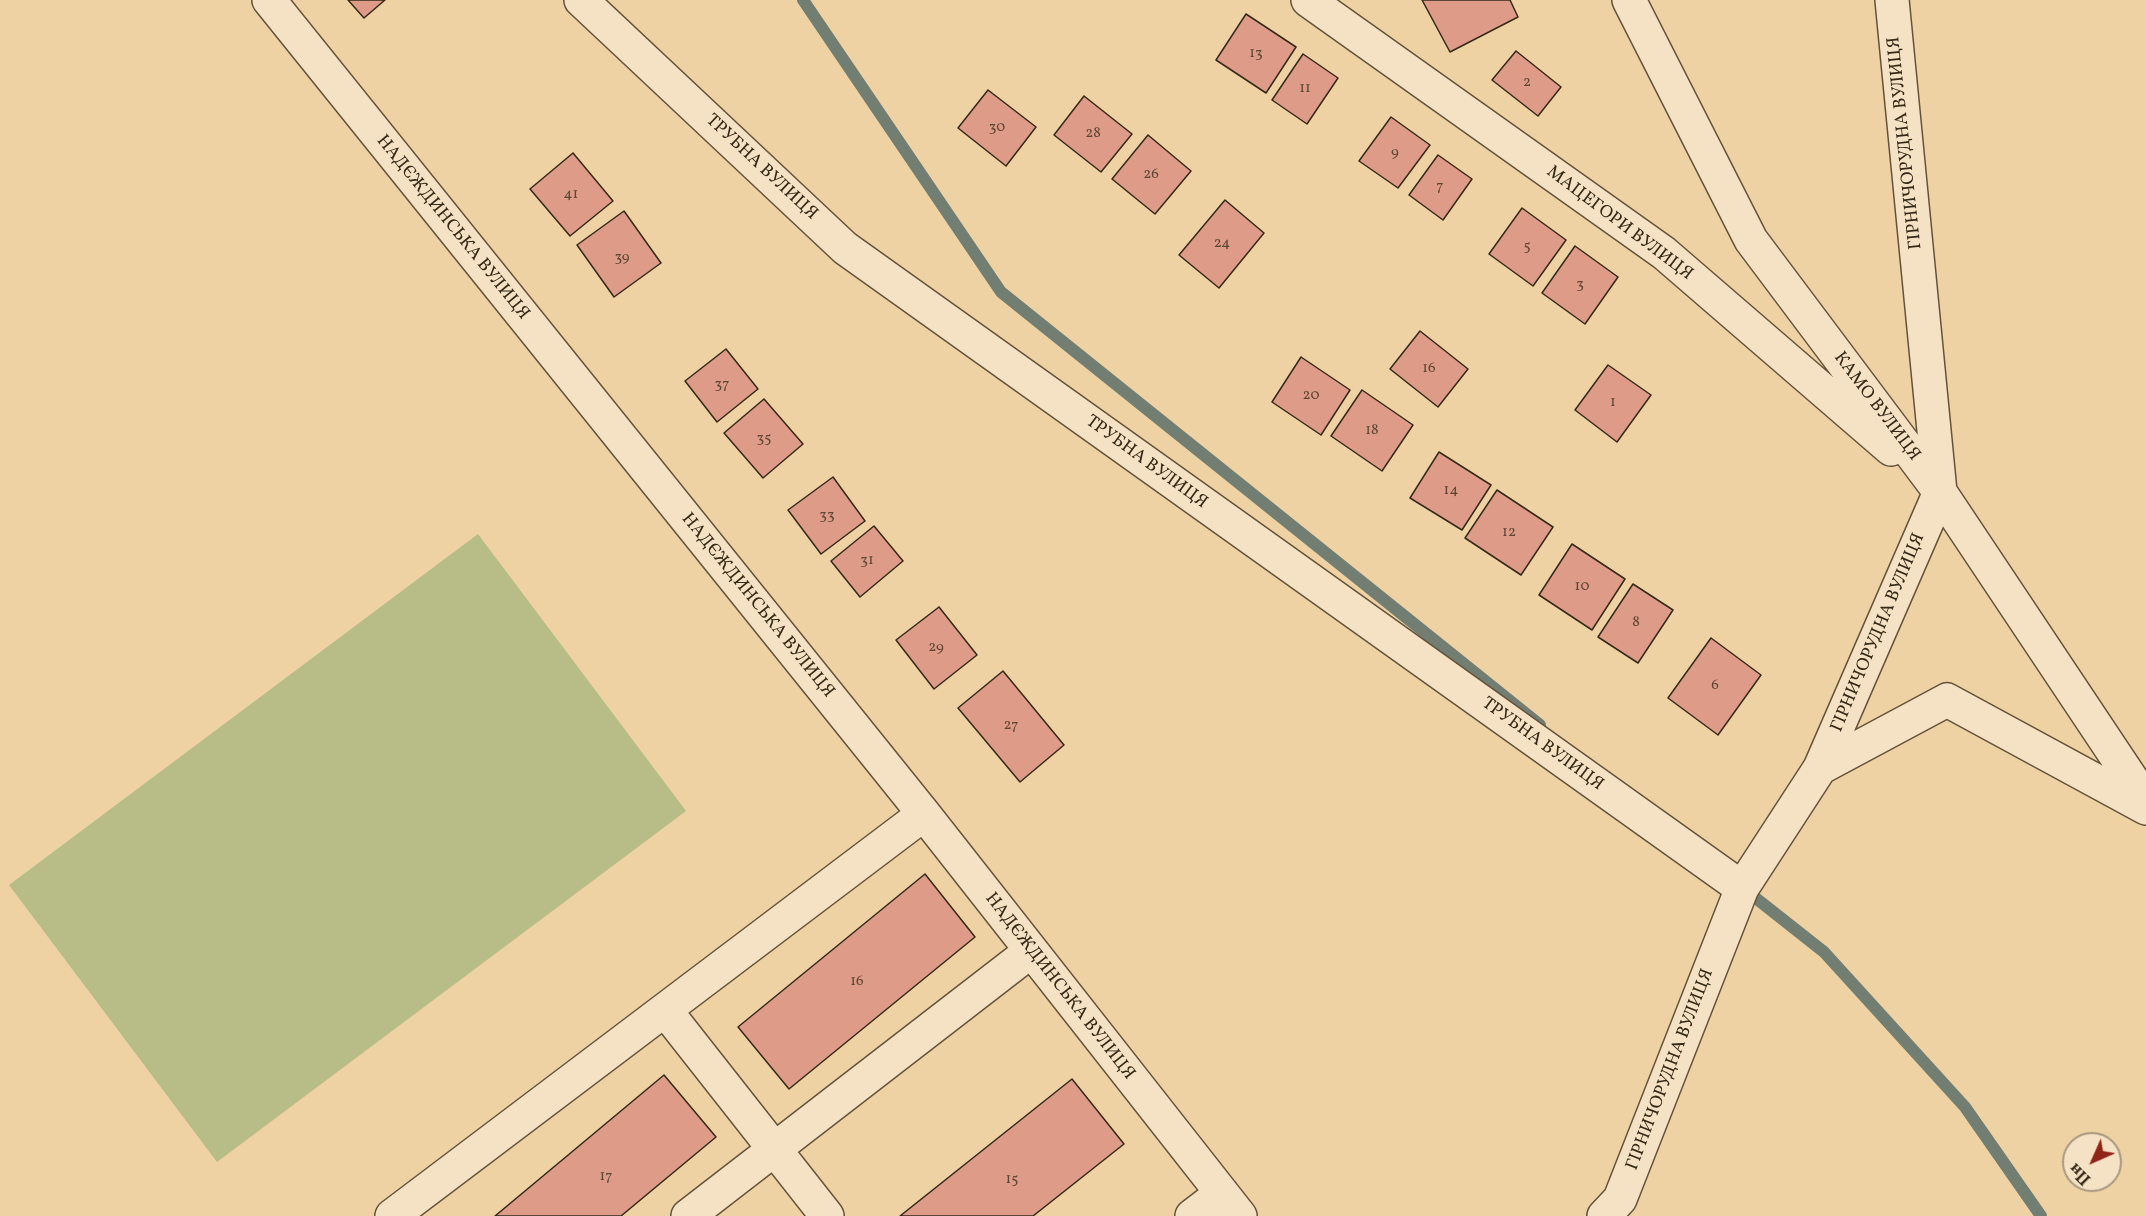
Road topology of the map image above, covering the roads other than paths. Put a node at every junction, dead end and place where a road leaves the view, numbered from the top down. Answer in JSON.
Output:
{"nodes":[{"id":1,"x":269,"y":0,"type":"edge"},
{"id":2,"x":581,"y":0,"type":"edge"},
{"id":3,"x":1308,"y":0,"type":"edge"},
{"id":4,"x":1629,"y":0,"type":"edge"},
{"id":5,"x":1892,"y":0,"type":"edge"},
{"id":6,"x":1940,"y":492,"type":"junction"},
{"id":7,"x":1820,"y":768,"type":"junction"},
{"id":8,"x":2146,"y":801,"type":"edge"},
{"id":9,"x":2146,"y":808,"type":"edge"},
{"id":10,"x":924,"y":814,"type":"junction"},
{"id":11,"x":1742,"y":888,"type":"junction"},
{"id":12,"x":1031,"y":951,"type":"junction"},
{"id":13,"x":665,"y":1010,"type":"junction"},
{"id":14,"x":774,"y":1149,"type":"junction"},
{"id":15,"x":1231,"y":1204,"type":"edge"},
{"id":16,"x":413,"y":1210,"type":"edge"},
{"id":17,"x":688,"y":1216,"type":"edge"},
{"id":18,"x":827,"y":1216,"type":"edge"},
{"id":19,"x":1192,"y":1216,"type":"edge"},
{"id":20,"x":1604,"y":1216,"type":"edge"}],
"edges":[{"from":1,"to":10,"type":"street","name":"НАДЄЖДИНСЬКА ВУЛИЦЯ"},
{"from":2,"to":11,"type":"street","name":"ТРУБНА ВУЛИЦЯ"},
{"from":3,"to":6,"type":"street","name":"МАЦЕГОРИ ВУЛИЦЯ"},
{"from":4,"to":6,"type":"street","name":"КАМО ВУЛИЦЯ"},
{"from":5,"to":6,"type":"street","name":"ГІРНИЧОРУДНА ВУЛИЦЯ"},
{"from":6,"to":7,"type":"street","name":"ГІРНИЧОРУДНА ВУЛИЦЯ"},
{"from":6,"to":8,"type":"street","name":"КАМО ВУЛИЦЯ"},
{"from":7,"to":9,"type":"street"},
{"from":7,"to":11,"type":"street","name":"ГІРНИЧОРУДНА ВУЛИЦЯ"},
{"from":10,"to":12,"type":"street","name":"НАДЄЖДИНСЬКА ВУЛИЦЯ"},
{"from":10,"to":13,"type":"street"},
{"from":11,"to":20,"type":"street","name":"ГІРНИЧОРУДНА ВУЛИЦЯ"},
{"from":12,"to":14,"type":"street"},
{"from":12,"to":15,"type":"street","name":"НАДЄЖДИНСЬКА ВУЛИЦЯ"},
{"from":13,"to":14,"type":"street"},
{"from":13,"to":16,"type":"street"},
{"from":14,"to":17,"type":"street"},
{"from":14,"to":18,"type":"street"},
{"from":15,"to":19,"type":"street"}]}
